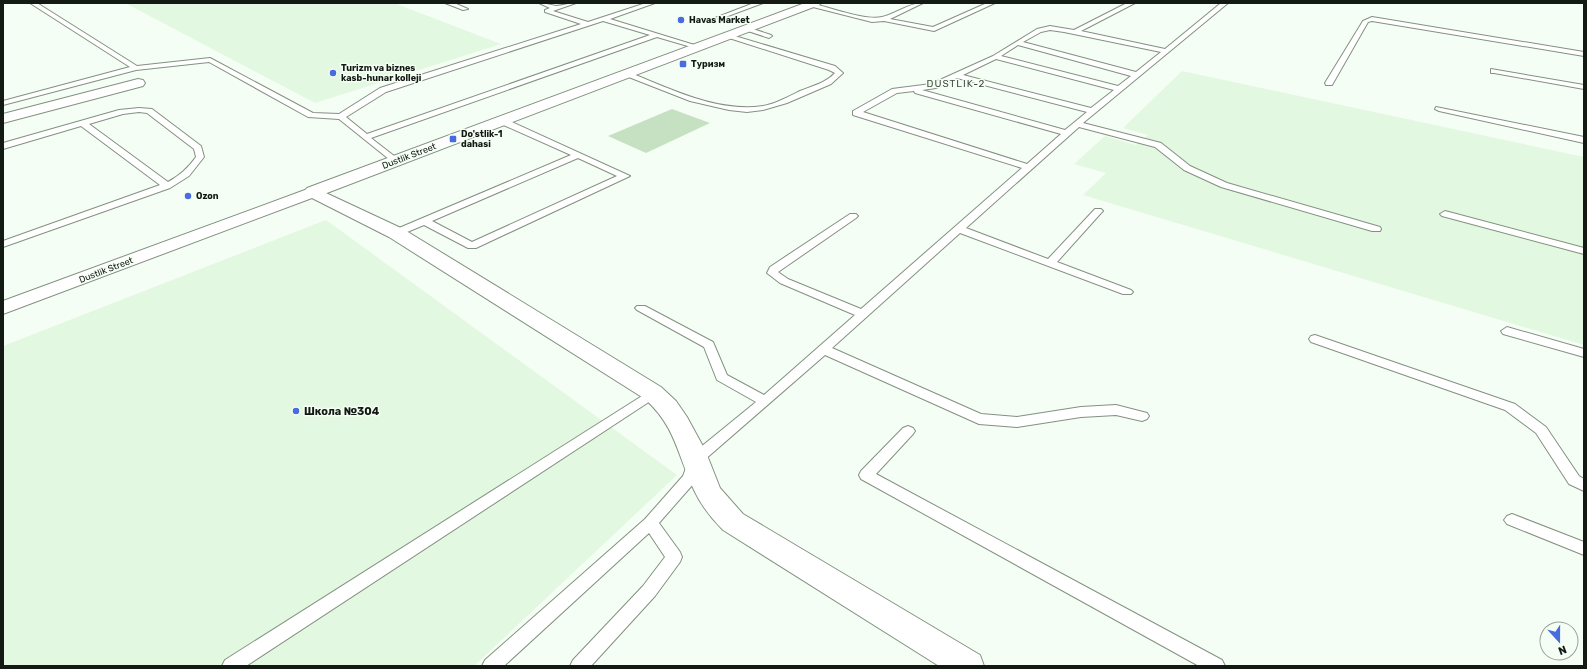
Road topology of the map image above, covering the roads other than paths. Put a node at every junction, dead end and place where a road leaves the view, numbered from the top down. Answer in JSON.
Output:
{"nodes":[{"id":1,"x":33,"y":3,"type":"edge"},
{"id":2,"x":448,"y":3,"type":"edge"},
{"id":3,"x":542,"y":3,"type":"edge"},
{"id":4,"x":573,"y":3,"type":"edge"},
{"id":5,"x":652,"y":3,"type":"edge"},
{"id":6,"x":760,"y":3,"type":"edge"},
{"id":7,"x":920,"y":3,"type":"edge"},
{"id":8,"x":992,"y":3,"type":"edge"},
{"id":9,"x":1132,"y":3,"type":"edge"},
{"id":10,"x":1225,"y":3,"type":"edge"},
{"id":11,"x":813,"y":4,"type":"edge"},
{"id":12,"x":556,"y":8,"type":"junction"},
{"id":13,"x":465,"y":9,"type":"dead end"},
{"id":14,"x":718,"y":18,"type":"dead end"},
{"id":15,"x":884,"y":19,"type":"junction"},
{"id":16,"x":604,"y":20,"type":"junction"},
{"id":17,"x":588,"y":24,"type":"junction"},
{"id":18,"x":747,"y":28,"type":"junction"},
{"id":19,"x":1075,"y":32,"type":"junction"},
{"id":20,"x":656,"y":35,"type":"junction"},
{"id":21,"x":728,"y":36,"type":"junction"},
{"id":22,"x":769,"y":36,"type":"dead end"},
{"id":23,"x":1017,"y":43,"type":"junction"},
{"id":24,"x":698,"y":47,"type":"junction"},
{"id":25,"x":1166,"y":52,"type":"junction"},
{"id":26,"x":1584,"y":54,"type":"edge"},
{"id":27,"x":995,"y":57,"type":"junction"},
{"id":28,"x":136,"y":68,"type":"junction"},
{"id":29,"x":1494,"y":71,"type":"dead end"},
{"id":30,"x":625,"y":74,"type":"junction"},
{"id":31,"x":956,"y":75,"type":"junction"},
{"id":32,"x":1137,"y":75,"type":"junction"},
{"id":33,"x":138,"y":82,"type":"dead end"},
{"id":34,"x":1329,"y":83,"type":"dead end"},
{"id":35,"x":1584,"y":87,"type":"edge"},
{"id":36,"x":911,"y":89,"type":"junction"},
{"id":37,"x":1120,"y":89,"type":"junction"},
{"id":38,"x":3,"y":103,"type":"edge"},
{"id":39,"x":1439,"y":109,"type":"dead end"},
{"id":40,"x":1092,"y":111,"type":"junction"},
{"id":41,"x":341,"y":117,"type":"junction"},
{"id":42,"x":3,"y":119,"type":"edge"},
{"id":43,"x":502,"y":121,"type":"junction"},
{"id":44,"x":84,"y":124,"type":"junction"},
{"id":45,"x":1077,"y":124,"type":"junction"},
{"id":46,"x":1066,"y":133,"type":"junction"},
{"id":47,"x":365,"y":137,"type":"junction"},
{"id":48,"x":1584,"y":140,"type":"edge"},
{"id":49,"x":3,"y":146,"type":"edge"},
{"id":50,"x":579,"y":155,"type":"junction"},
{"id":51,"x":394,"y":161,"type":"junction"},
{"id":52,"x":1029,"y":167,"type":"junction"},
{"id":53,"x":167,"y":186,"type":"junction"},
{"id":54,"x":313,"y":192,"type":"junction"},
{"id":55,"x":1098,"y":211,"type":"dead end"},
{"id":56,"x":1445,"y":214,"type":"dead end"},
{"id":57,"x":853,"y":216,"type":"dead end"},
{"id":58,"x":424,"y":221,"type":"junction"},
{"id":59,"x":959,"y":229,"type":"junction"},
{"id":60,"x":1376,"y":229,"type":"dead end"},
{"id":61,"x":396,"y":233,"type":"junction"},
{"id":62,"x":3,"y":244,"type":"edge"},
{"id":63,"x":1584,"y":250,"type":"edge"},
{"id":64,"x":1050,"y":263,"type":"junction"},
{"id":65,"x":1127,"y":292,"type":"dead end"},
{"id":66,"x":3,"y":308,"type":"edge"},
{"id":67,"x":641,"y":308,"type":"dead end"},
{"id":68,"x":862,"y":314,"type":"junction"},
{"id":69,"x":1507,"y":331,"type":"dead end"},
{"id":70,"x":1315,"y":339,"type":"dead end"},
{"id":71,"x":823,"y":349,"type":"junction"},
{"id":72,"x":1584,"y":353,"type":"edge"},
{"id":73,"x":653,"y":392,"type":"junction"},
{"id":74,"x":765,"y":401,"type":"junction"},
{"id":75,"x":1142,"y":416,"type":"dead end"},
{"id":76,"x":908,"y":431,"type":"dead end"},
{"id":77,"x":696,"y":459,"type":"junction"},
{"id":78,"x":1584,"y":485,"type":"edge"},
{"id":79,"x":1512,"y":520,"type":"dead end"},
{"id":80,"x":650,"y":523,"type":"junction"},
{"id":81,"x":1584,"y":549,"type":"edge"},
{"id":82,"x":231,"y":666,"type":"edge"},
{"id":83,"x":491,"y":666,"type":"edge"},
{"id":84,"x":579,"y":666,"type":"edge"},
{"id":85,"x":968,"y":666,"type":"edge"},
{"id":86,"x":1216,"y":666,"type":"edge"}],
"edges":[{"from":1,"to":28,"type":"lane"},
{"from":2,"to":13,"type":"lane"},
{"from":3,"to":12,"type":"lane"},
{"from":4,"to":12,"type":"lane"},
{"from":5,"to":16,"type":"lane"},
{"from":6,"to":14,"type":"lane"},
{"from":7,"to":15,"type":"lane"},
{"from":8,"to":15,"type":"lane"},
{"from":9,"to":19,"type":"lane"},
{"from":10,"to":25,"type":"lane"},
{"from":11,"to":15,"type":"lane"},
{"from":11,"to":18,"type":"street","name":"Dustlik Street"},
{"from":12,"to":17,"type":"lane"},
{"from":16,"to":17,"type":"lane"},
{"from":16,"to":20,"type":"lane"},
{"from":17,"to":41,"type":"lane"},
{"from":18,"to":21,"type":"street","name":"Dustlik Street"},
{"from":18,"to":22,"type":"lane"},
{"from":19,"to":23,"type":"lane"},
{"from":19,"to":25,"type":"lane"},
{"from":20,"to":24,"type":"lane"},
{"from":20,"to":47,"type":"lane"},
{"from":21,"to":24,"type":"street","name":"Dustlik Street"},
{"from":21,"to":30,"type":"lane"},
{"from":23,"to":27,"type":"lane"},
{"from":23,"to":32,"type":"lane"},
{"from":24,"to":30,"type":"street","name":"Dustlik Street"},
{"from":25,"to":32,"type":"lane"},
{"from":26,"to":34,"type":"lane"},
{"from":27,"to":31,"type":"lane"},
{"from":27,"to":37,"type":"lane"},
{"from":28,"to":38,"type":"lane"},
{"from":28,"to":41,"type":"lane"},
{"from":29,"to":35,"type":"lane"},
{"from":30,"to":43,"type":"street","name":"Dustlik Street"},
{"from":31,"to":36,"type":"lane"},
{"from":31,"to":40,"type":"lane"},
{"from":32,"to":37,"type":"lane"},
{"from":33,"to":42,"type":"street"},
{"from":36,"to":46,"type":"lane"},
{"from":36,"to":52,"type":"lane"},
{"from":37,"to":40,"type":"lane"},
{"from":39,"to":48,"type":"lane"},
{"from":40,"to":45,"type":"lane"},
{"from":41,"to":47,"type":"lane"},
{"from":43,"to":50,"type":"lane"},
{"from":43,"to":51,"type":"street","name":"Dustlik Street"},
{"from":44,"to":49,"type":"lane"},
{"from":44,"to":53,"type":"lane"},
{"from":44,"to":53,"type":"lane"},
{"from":45,"to":46,"type":"lane"},
{"from":45,"to":60,"type":"lane"},
{"from":46,"to":52,"type":"lane"},
{"from":47,"to":51,"type":"lane"},
{"from":50,"to":58,"type":"lane"},
{"from":50,"to":58,"type":"lane"},
{"from":51,"to":54,"type":"street","name":"Dustlik Street"},
{"from":52,"to":59,"type":"lane"},
{"from":53,"to":62,"type":"lane"},
{"from":54,"to":61,"type":"street"},
{"from":54,"to":66,"type":"street","name":"Dustlik Street"},
{"from":55,"to":64,"type":"lane"},
{"from":56,"to":63,"type":"lane"},
{"from":57,"to":68,"type":"lane"},
{"from":58,"to":61,"type":"lane"},
{"from":59,"to":64,"type":"lane"},
{"from":59,"to":68,"type":"lane"},
{"from":61,"to":73,"type":"street"},
{"from":64,"to":65,"type":"lane"},
{"from":67,"to":74,"type":"lane"},
{"from":68,"to":71,"type":"lane"},
{"from":69,"to":72,"type":"lane"},
{"from":70,"to":78,"type":"lane"},
{"from":71,"to":74,"type":"lane"},
{"from":71,"to":75,"type":"lane"},
{"from":73,"to":77,"type":"street"},
{"from":73,"to":82,"type":"lane"},
{"from":74,"to":77,"type":"lane"},
{"from":76,"to":86,"type":"lane"},
{"from":77,"to":80,"type":"lane"},
{"from":77,"to":85,"type":"street"},
{"from":79,"to":81,"type":"lane"},
{"from":80,"to":83,"type":"lane"},
{"from":80,"to":84,"type":"lane"}]}
